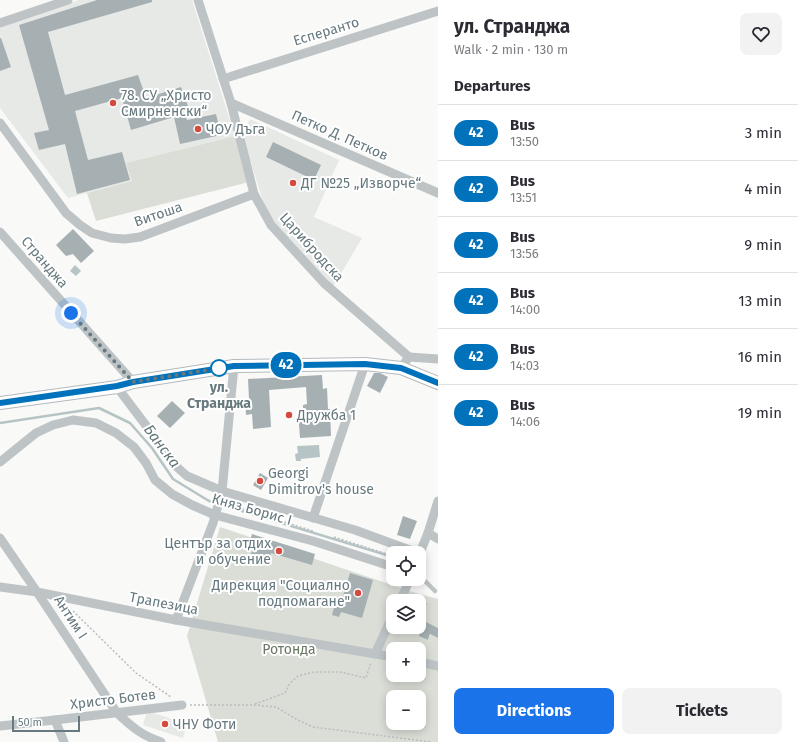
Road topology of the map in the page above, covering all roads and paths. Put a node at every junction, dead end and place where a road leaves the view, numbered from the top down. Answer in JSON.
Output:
{"nodes":[{"id":1,"x":68,"y":0,"type":"edge"},
{"id":2,"x":198,"y":0,"type":"edge"},
{"id":3,"x":438,"y":11,"type":"edge"},
{"id":4,"x":0,"y":22,"type":"edge"},
{"id":5,"x":223,"y":79,"type":"junction"},
{"id":6,"x":231,"y":103,"type":"junction"},
{"id":7,"x":0,"y":123,"type":"edge"},
{"id":8,"x":438,"y":193,"type":"edge"},
{"id":9,"x":254,"y":194,"type":"junction"},
{"id":10,"x":0,"y":232,"type":"edge"},
{"id":11,"x":409,"y":358,"type":"junction"},
{"id":12,"x":438,"y":359,"type":"edge"},
{"id":13,"x":365,"y":364,"type":"junction"},
{"id":14,"x":234,"y":366,"type":"junction"},
{"id":15,"x":401,"y":368,"type":"junction"},
{"id":16,"x":133,"y":382,"type":"junction"},
{"id":17,"x":438,"y":383,"type":"edge"},
{"id":18,"x":117,"y":386,"type":"junction"},
{"id":19,"x":0,"y":403,"type":"edge"},
{"id":20,"x":0,"y":462,"type":"edge"},
{"id":21,"x":222,"y":498,"type":"junction"},
{"id":22,"x":438,"y":501,"type":"edge"},
{"id":23,"x":216,"y":513,"type":"junction"},
{"id":24,"x":313,"y":518,"type":"junction"},
{"id":25,"x":313,"y":531,"type":"dead end"},
{"id":26,"x":428,"y":534,"type":"junction"},
{"id":27,"x":0,"y":538,"type":"edge"},
{"id":28,"x":334,"y":538,"type":"dead end"},
{"id":29,"x":438,"y":539,"type":"edge"},
{"id":30,"x":398,"y":546,"type":"edge"},
{"id":31,"x":423,"y":546,"type":"edge"},
{"id":32,"x":386,"y":554,"type":"edge"},
{"id":33,"x":386,"y":565,"type":"edge"},
{"id":34,"x":426,"y":582,"type":"edge"},
{"id":35,"x":0,"y":587,"type":"edge"},
{"id":36,"x":435,"y":591,"type":"dead end"},
{"id":37,"x":37,"y":592,"type":"junction"},
{"id":38,"x":49,"y":610,"type":"junction"},
{"id":39,"x":176,"y":620,"type":"junction"},
{"id":40,"x":386,"y":630,"type":"edge"},
{"id":41,"x":375,"y":654,"type":"junction"},
{"id":42,"x":386,"y":656,"type":"edge"},
{"id":43,"x":426,"y":663,"type":"edge"},
{"id":44,"x":438,"y":666,"type":"edge"},
{"id":45,"x":182,"y":705,"type":"junction"},
{"id":46,"x":254,"y":705,"type":"junction"},
{"id":47,"x":117,"y":713,"type":"junction"},
{"id":48,"x":56,"y":720,"type":"junction"},
{"id":49,"x":0,"y":726,"type":"edge"},
{"id":50,"x":64,"y":742,"type":"edge"},
{"id":51,"x":161,"y":742,"type":"edge"},
{"id":52,"x":431,"y":742,"type":"edge"}],
"edges":[{"from":1,"to":4,"type":"street"},
{"from":2,"to":5,"type":"street","name":"Царибродска"},
{"from":3,"to":5,"type":"street","name":"Есперанто"},
{"from":5,"to":6,"type":"street","name":"Царибродска"},
{"from":6,"to":8,"type":"street","name":"Петко Д. Петков"},
{"from":6,"to":9,"type":"street","name":"Царибродска"},
{"from":7,"to":9,"type":"street","name":"Витоша"},
{"from":9,"to":11,"type":"street","name":"Царибродска"},
{"from":10,"to":16,"type":"street","name":"Странджа"},
{"from":11,"to":12,"type":"street"},
{"from":11,"to":15,"type":"street"},
{"from":13,"to":14,"type":"street"},
{"from":13,"to":15,"type":"street"},
{"from":13,"to":24,"type":"street"},
{"from":14,"to":16,"type":"street"},
{"from":14,"to":21,"type":"street"},
{"from":15,"to":17,"type":"street"},
{"from":16,"to":18,"type":"street"},
{"from":18,"to":19,"type":"street"},
{"from":18,"to":21,"type":"street","name":"Княз Борис I"},
{"from":20,"to":23,"type":"street","name":"Княз Борис I"},
{"from":21,"to":23,"type":"street"},
{"from":21,"to":24,"type":"street","name":"Княз Борис I"},
{"from":21,"to":25,"type":"path"},
{"from":22,"to":26,"type":"street"},
{"from":23,"to":33,"type":"street","name":"Княз Борис I"},
{"from":23,"to":39,"type":"street"},
{"from":24,"to":30,"type":"street","name":"Княз Борис I"},
{"from":26,"to":29,"type":"street"},
{"from":26,"to":31,"type":"street"},
{"from":27,"to":37,"type":"street","name":"Антим I"},
{"from":28,"to":32,"type":"path"},
{"from":34,"to":36,"type":"lane"},
{"from":35,"to":37,"type":"street","name":"Трапезица"},
{"from":37,"to":38,"type":"street","name":"Антим I"},
{"from":37,"to":39,"type":"street","name":"Трапезица"},
{"from":38,"to":45,"type":"path"},
{"from":38,"to":47,"type":"street","name":"Антим I"},
{"from":39,"to":41,"type":"street","name":"Трапезица"},
{"from":40,"to":41,"type":"street"},
{"from":41,"to":42,"type":"street","name":"Трапезица"},
{"from":41,"to":46,"type":"path"},
{"from":43,"to":44,"type":"street"},
{"from":45,"to":46,"type":"path"},
{"from":45,"to":47,"type":"street","name":"Христо Ботев"},
{"from":46,"to":52,"type":"path"},
{"from":47,"to":48,"type":"street","name":"Христо Ботев"},
{"from":47,"to":51,"type":"street","name":"Антим I"},
{"from":48,"to":49,"type":"street","name":"Христо Ботев"},
{"from":48,"to":50,"type":"street"}]}
